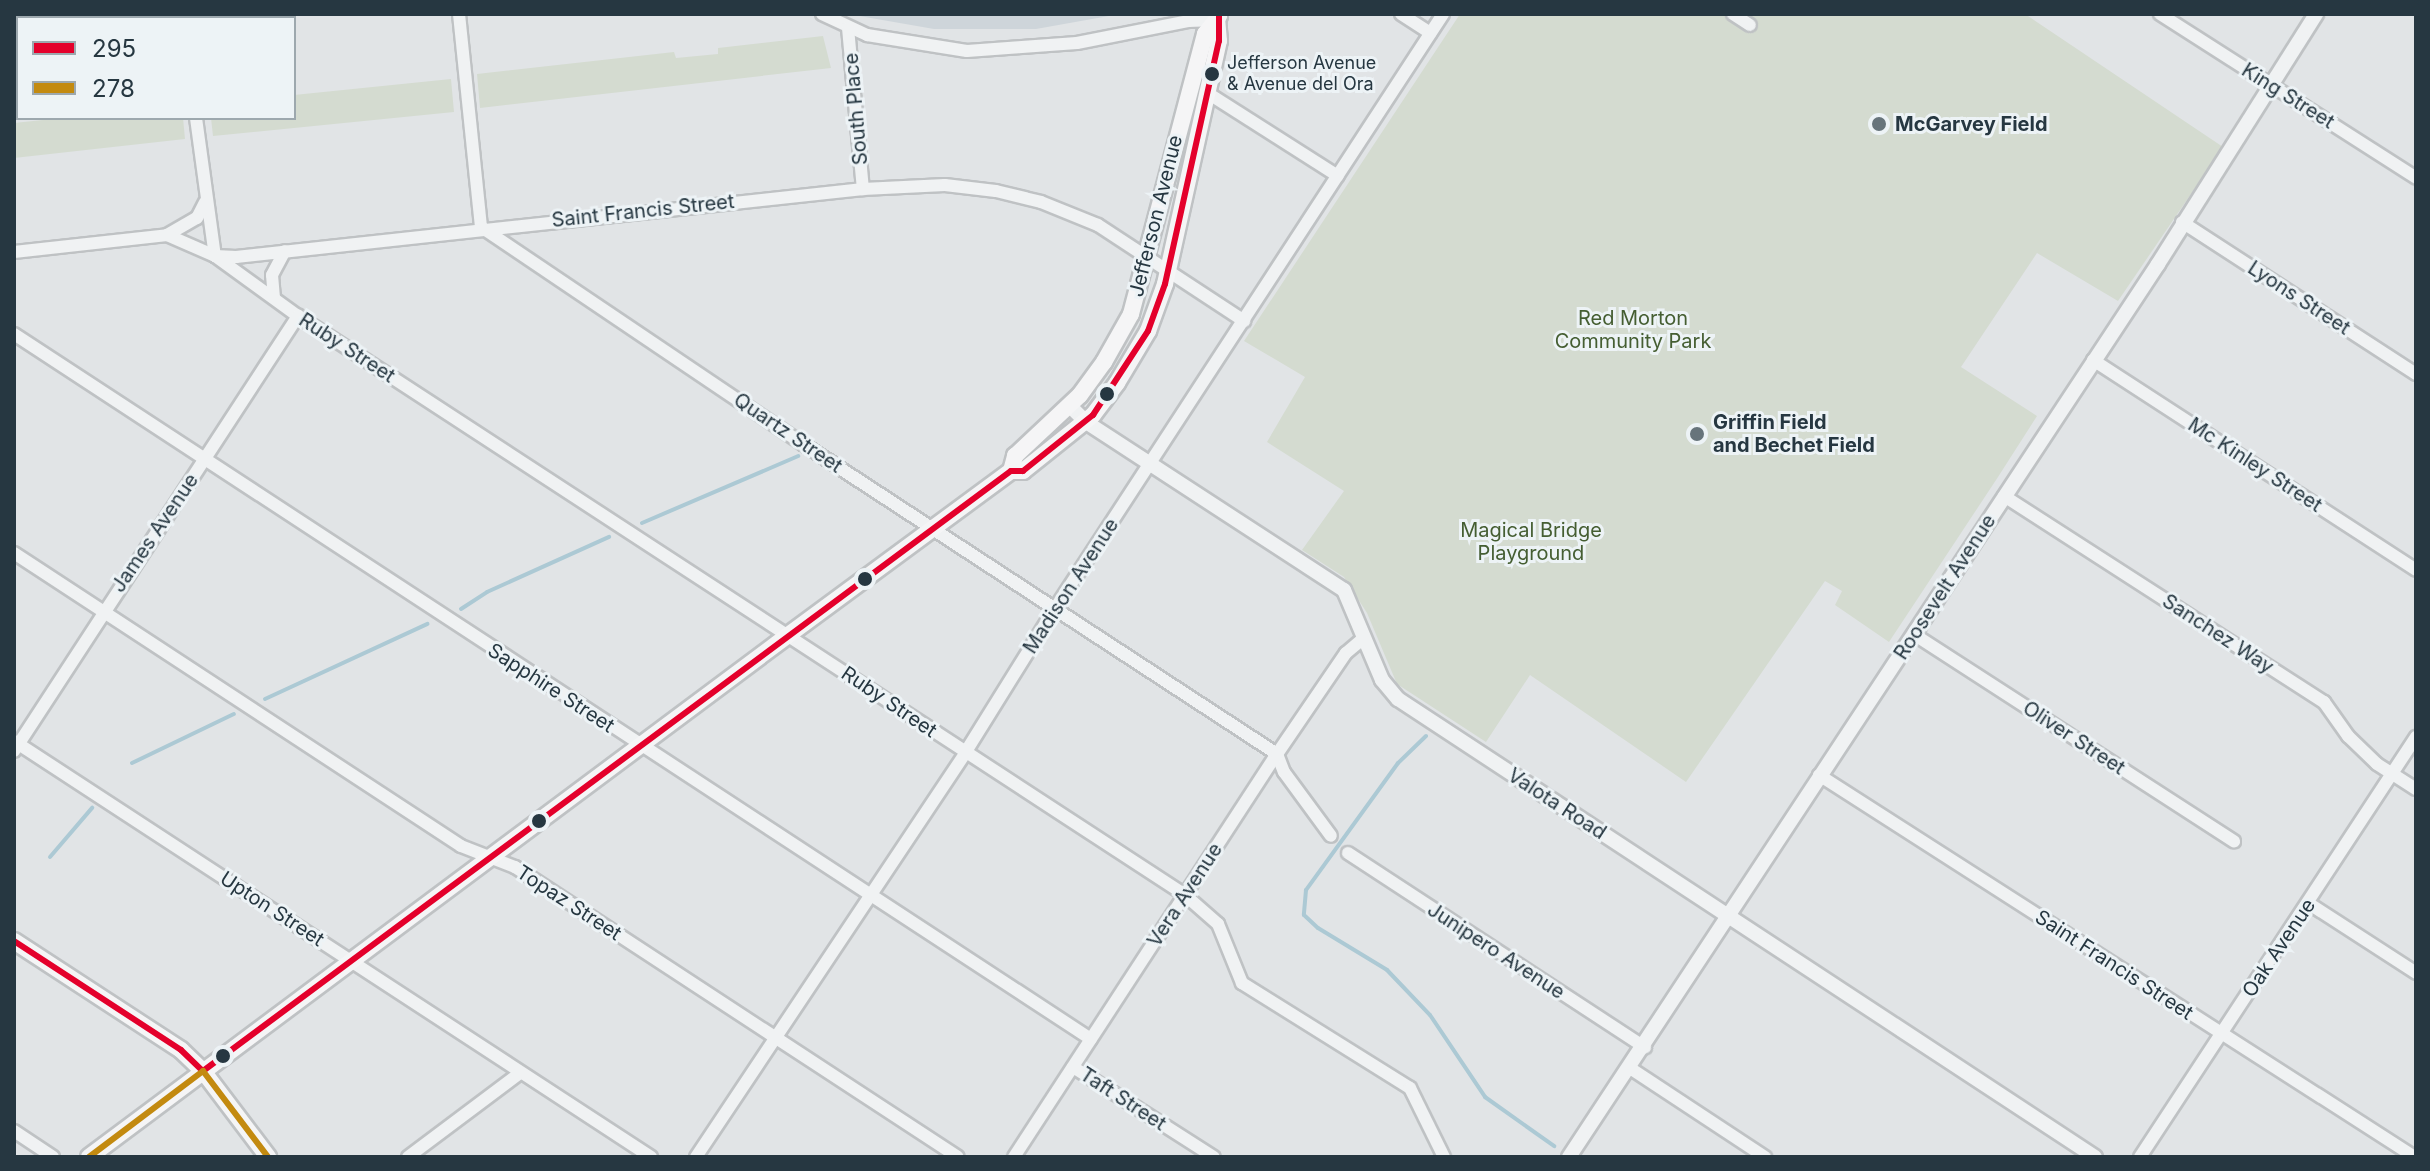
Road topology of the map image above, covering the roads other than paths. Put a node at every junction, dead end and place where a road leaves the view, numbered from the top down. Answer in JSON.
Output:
{"nodes":[{"id":1,"x":459,"y":14,"type":"edge"},
{"id":2,"x":822,"y":14,"type":"edge"},
{"id":3,"x":1401,"y":14,"type":"edge"},
{"id":4,"x":1443,"y":14,"type":"edge"},
{"id":5,"x":1733,"y":14,"type":"edge"},
{"id":6,"x":2160,"y":14,"type":"edge"},
{"id":7,"x":2316,"y":14,"type":"edge"},
{"id":8,"x":1218,"y":17,"type":"edge"},
{"id":9,"x":1750,"y":25,"type":"dead end"},
{"id":10,"x":848,"y":28,"type":"junction"},
{"id":11,"x":1430,"y":33,"type":"junction"},
{"id":12,"x":2270,"y":85,"type":"junction"},
{"id":13,"x":1206,"y":92,"type":"junction"},
{"id":14,"x":196,"y":120,"type":"edge"},
{"id":15,"x":1338,"y":176,"type":"junction"},
{"id":16,"x":2416,"y":178,"type":"edge"},
{"id":17,"x":863,"y":189,"type":"junction"},
{"id":18,"x":205,"y":202,"type":"junction"},
{"id":19,"x":2182,"y":222,"type":"junction"},
{"id":20,"x":481,"y":227,"type":"junction"},
{"id":21,"x":167,"y":235,"type":"junction"},
{"id":22,"x":285,"y":251,"type":"junction"},
{"id":23,"x":14,"y":252,"type":"edge"},
{"id":24,"x":215,"y":256,"type":"junction"},
{"id":25,"x":1148,"y":258,"type":"junction"},
{"id":26,"x":1169,"y":272,"type":"junction"},
{"id":27,"x":274,"y":298,"type":"junction"},
{"id":28,"x":298,"y":316,"type":"junction"},
{"id":29,"x":1244,"y":321,"type":"junction"},
{"id":30,"x":14,"y":334,"type":"edge"},
{"id":31,"x":2093,"y":360,"type":"junction"},
{"id":32,"x":2416,"y":374,"type":"edge"},
{"id":33,"x":1070,"y":406,"type":"junction"},
{"id":34,"x":1086,"y":422,"type":"junction"},
{"id":35,"x":204,"y":460,"type":"junction"},
{"id":36,"x":1150,"y":463,"type":"junction"},
{"id":37,"x":1011,"y":471,"type":"junction"},
{"id":38,"x":2004,"y":496,"type":"junction"},
{"id":39,"x":934,"y":528,"type":"junction"},
{"id":40,"x":14,"y":553,"type":"edge"},
{"id":41,"x":2416,"y":570,"type":"edge"},
{"id":42,"x":1056,"y":607,"type":"junction"},
{"id":43,"x":104,"y":611,"type":"junction"},
{"id":44,"x":1915,"y":635,"type":"junction"},
{"id":45,"x":787,"y":636,"type":"junction"},
{"id":46,"x":1364,"y":638,"type":"junction"},
{"id":47,"x":2416,"y":737,"type":"edge"},
{"id":48,"x":16,"y":745,"type":"edge"},
{"id":49,"x":640,"y":746,"type":"junction"},
{"id":50,"x":965,"y":753,"type":"junction"},
{"id":51,"x":1277,"y":754,"type":"junction"},
{"id":52,"x":2392,"y":774,"type":"junction"},
{"id":53,"x":1819,"y":775,"type":"junction"},
{"id":54,"x":2416,"y":789,"type":"edge"},
{"id":55,"x":1331,"y":836,"type":"dead end"},
{"id":56,"x":2234,"y":841,"type":"dead end"},
{"id":57,"x":1348,"y":853,"type":"dead end"},
{"id":58,"x":490,"y":857,"type":"junction"},
{"id":59,"x":870,"y":894,"type":"junction"},
{"id":60,"x":1185,"y":895,"type":"junction"},
{"id":61,"x":2308,"y":903,"type":"junction"},
{"id":62,"x":1728,"y":916,"type":"junction"},
{"id":63,"x":14,"y":941,"type":"edge"},
{"id":64,"x":351,"y":960,"type":"junction"},
{"id":65,"x":2416,"y":973,"type":"edge"},
{"id":66,"x":2220,"y":1035,"type":"junction"},
{"id":67,"x":776,"y":1038,"type":"junction"},
{"id":68,"x":1091,"y":1039,"type":"junction"},
{"id":69,"x":1645,"y":1047,"type":"junction"},
{"id":70,"x":1073,"y":1067,"type":"junction"},
{"id":71,"x":1630,"y":1068,"type":"junction"},
{"id":72,"x":203,"y":1071,"type":"junction"},
{"id":73,"x":520,"y":1073,"type":"junction"},
{"id":74,"x":14,"y":1131,"type":"edge"},
{"id":75,"x":2411,"y":1152,"type":"edge"},
{"id":76,"x":53,"y":1157,"type":"edge"},
{"id":77,"x":89,"y":1157,"type":"edge"},
{"id":78,"x":268,"y":1157,"type":"edge"},
{"id":79,"x":408,"y":1157,"type":"edge"},
{"id":80,"x":651,"y":1157,"type":"edge"},
{"id":81,"x":696,"y":1157,"type":"edge"},
{"id":82,"x":958,"y":1157,"type":"edge"},
{"id":83,"x":1014,"y":1157,"type":"edge"},
{"id":84,"x":1214,"y":1157,"type":"edge"},
{"id":85,"x":1444,"y":1157,"type":"edge"},
{"id":86,"x":1569,"y":1157,"type":"edge"},
{"id":87,"x":1765,"y":1157,"type":"edge"},
{"id":88,"x":2095,"y":1157,"type":"edge"},
{"id":89,"x":2140,"y":1157,"type":"edge"}],
"edges":[{"from":1,"to":20,"type":"street"},
{"from":2,"to":10,"type":"street"},
{"from":3,"to":11,"type":"street"},
{"from":4,"to":11,"type":"street","name":"Madison Avenue"},
{"from":5,"to":9,"type":"street"},
{"from":6,"to":12,"type":"street","name":"King Street"},
{"from":7,"to":12,"type":"street","name":"Roosevelt Avenue"},
{"from":8,"to":10,"type":"street"},
{"from":8,"to":13,"type":"main road","name":"Jefferson Avenue"},
{"from":8,"to":25,"type":"main road","name":"Jefferson Avenue"},
{"from":10,"to":17,"type":"street","name":"South Place"},
{"from":11,"to":15,"type":"street","name":"Madison Avenue"},
{"from":12,"to":16,"type":"street","name":"King Street"},
{"from":12,"to":19,"type":"street","name":"Roosevelt Avenue"},
{"from":13,"to":15,"type":"street"},
{"from":13,"to":26,"type":"main road","name":"Jefferson Avenue"},
{"from":14,"to":18,"type":"street"},
{"from":15,"to":29,"type":"street","name":"Madison Avenue"},
{"from":17,"to":20,"type":"street","name":"Saint Francis Street"},
{"from":17,"to":25,"type":"street","name":"Saint Francis Street"},
{"from":18,"to":21,"type":"street"},
{"from":18,"to":24,"type":"street"},
{"from":19,"to":31,"type":"street","name":"Roosevelt Avenue"},
{"from":19,"to":32,"type":"street","name":"Lyons Street"},
{"from":20,"to":22,"type":"street","name":"Saint Francis Street"},
{"from":20,"to":39,"type":"street","name":"Quartz Street"},
{"from":21,"to":23,"type":"street","name":"Saint Francis Street"},
{"from":21,"to":24,"type":"street","name":"Saint Francis Street"},
{"from":22,"to":24,"type":"street","name":"Saint Francis Street"},
{"from":22,"to":27,"type":"street"},
{"from":24,"to":27,"type":"street","name":"Ruby Street"},
{"from":25,"to":26,"type":"street","name":"Saint Francis Street"},
{"from":25,"to":33,"type":"main road","name":"Jefferson Avenue"},
{"from":26,"to":29,"type":"street","name":"Saint Francis Street"},
{"from":26,"to":34,"type":"main road","name":"Jefferson Avenue"},
{"from":27,"to":28,"type":"street","name":"Ruby Street"},
{"from":28,"to":35,"type":"street","name":"James Avenue"},
{"from":28,"to":45,"type":"street","name":"Ruby Street"},
{"from":29,"to":36,"type":"street","name":"Madison Avenue"},
{"from":30,"to":35,"type":"street","name":"Sapphire Street"},
{"from":31,"to":38,"type":"street","name":"Roosevelt Avenue"},
{"from":31,"to":41,"type":"street","name":"Mc Kinley Street"},
{"from":33,"to":34,"type":"street","name":"Valota Road"},
{"from":33,"to":37,"type":"main road","name":"Jefferson Avenue"},
{"from":34,"to":36,"type":"street","name":"Valota Road"},
{"from":34,"to":37,"type":"main road","name":"Jefferson Avenue"},
{"from":35,"to":43,"type":"street","name":"James Avenue"},
{"from":35,"to":49,"type":"street","name":"Sapphire Street"},
{"from":36,"to":42,"type":"street","name":"Madison Avenue"},
{"from":36,"to":46,"type":"street","name":"Valota Road"},
{"from":37,"to":39,"type":"main road","name":"Jefferson Avenue"},
{"from":38,"to":44,"type":"street","name":"Roosevelt Avenue"},
{"from":38,"to":52,"type":"street","name":"Sanchez Way"},
{"from":39,"to":42,"type":"street","name":"Quartz Street"},
{"from":39,"to":45,"type":"main road","name":"Jefferson Avenue"},
{"from":40,"to":43,"type":"street","name":"Topaz Street"},
{"from":42,"to":50,"type":"street","name":"Madison Avenue"},
{"from":42,"to":51,"type":"street","name":"Quartz Street"},
{"from":43,"to":48,"type":"street","name":"James Avenue"},
{"from":43,"to":58,"type":"street","name":"Topaz Street"},
{"from":44,"to":53,"type":"street","name":"Roosevelt Avenue"},
{"from":44,"to":56,"type":"street","name":"Oliver Street"},
{"from":45,"to":49,"type":"main road","name":"Jefferson Avenue"},
{"from":45,"to":50,"type":"street","name":"Ruby Street"},
{"from":46,"to":51,"type":"street","name":"Vera Avenue"},
{"from":46,"to":62,"type":"street","name":"Valota Road"},
{"from":47,"to":52,"type":"street","name":"Oak Avenue"},
{"from":48,"to":64,"type":"street","name":"Upton Street"},
{"from":49,"to":58,"type":"main road","name":"Jefferson Avenue"},
{"from":49,"to":59,"type":"street","name":"Sapphire Street"},
{"from":50,"to":59,"type":"street","name":"Madison Avenue"},
{"from":50,"to":60,"type":"street","name":"Ruby Street"},
{"from":51,"to":55,"type":"street"},
{"from":51,"to":60,"type":"street","name":"Vera Avenue"},
{"from":52,"to":54,"type":"street","name":"Sanchez Way"},
{"from":52,"to":61,"type":"street","name":"Oak Avenue"},
{"from":53,"to":62,"type":"street","name":"Roosevelt Avenue"},
{"from":53,"to":66,"type":"street","name":"Saint Francis Street"},
{"from":57,"to":69,"type":"street","name":"Junipero Avenue"},
{"from":58,"to":64,"type":"main road","name":"Jefferson Avenue"},
{"from":58,"to":67,"type":"street","name":"Topaz Street"},
{"from":59,"to":67,"type":"street","name":"Madison Avenue"},
{"from":59,"to":68,"type":"street","name":"Sapphire Street"},
{"from":60,"to":68,"type":"street","name":"Vera Avenue"},
{"from":60,"to":85,"type":"street","name":"Ruby Street"},
{"from":61,"to":65,"type":"street"},
{"from":61,"to":66,"type":"street","name":"Oak Avenue"},
{"from":62,"to":69,"type":"street","name":"Roosevelt Avenue"},
{"from":62,"to":88,"type":"street","name":"Valota Road"},
{"from":63,"to":72,"type":"main road"},
{"from":64,"to":72,"type":"main road","name":"Jefferson Avenue"},
{"from":64,"to":73,"type":"street","name":"Upton Street"},
{"from":66,"to":75,"type":"street","name":"Saint Francis Street"},
{"from":66,"to":89,"type":"street","name":"Oak Avenue"},
{"from":67,"to":81,"type":"street","name":"Madison Avenue"},
{"from":67,"to":82,"type":"street","name":"Topaz Street"},
{"from":68,"to":70,"type":"street","name":"Vera Avenue"},
{"from":69,"to":71,"type":"street","name":"Roosevelt Avenue"},
{"from":70,"to":83,"type":"street","name":"Vera Avenue"},
{"from":70,"to":84,"type":"street","name":"Taft Street"},
{"from":71,"to":86,"type":"street","name":"Roosevelt Avenue"},
{"from":71,"to":87,"type":"street"},
{"from":72,"to":77,"type":"main road","name":"Jefferson Avenue"},
{"from":72,"to":78,"type":"main road"},
{"from":73,"to":79,"type":"street"},
{"from":73,"to":80,"type":"street","name":"Upton Street"},
{"from":74,"to":76,"type":"street"}]}
